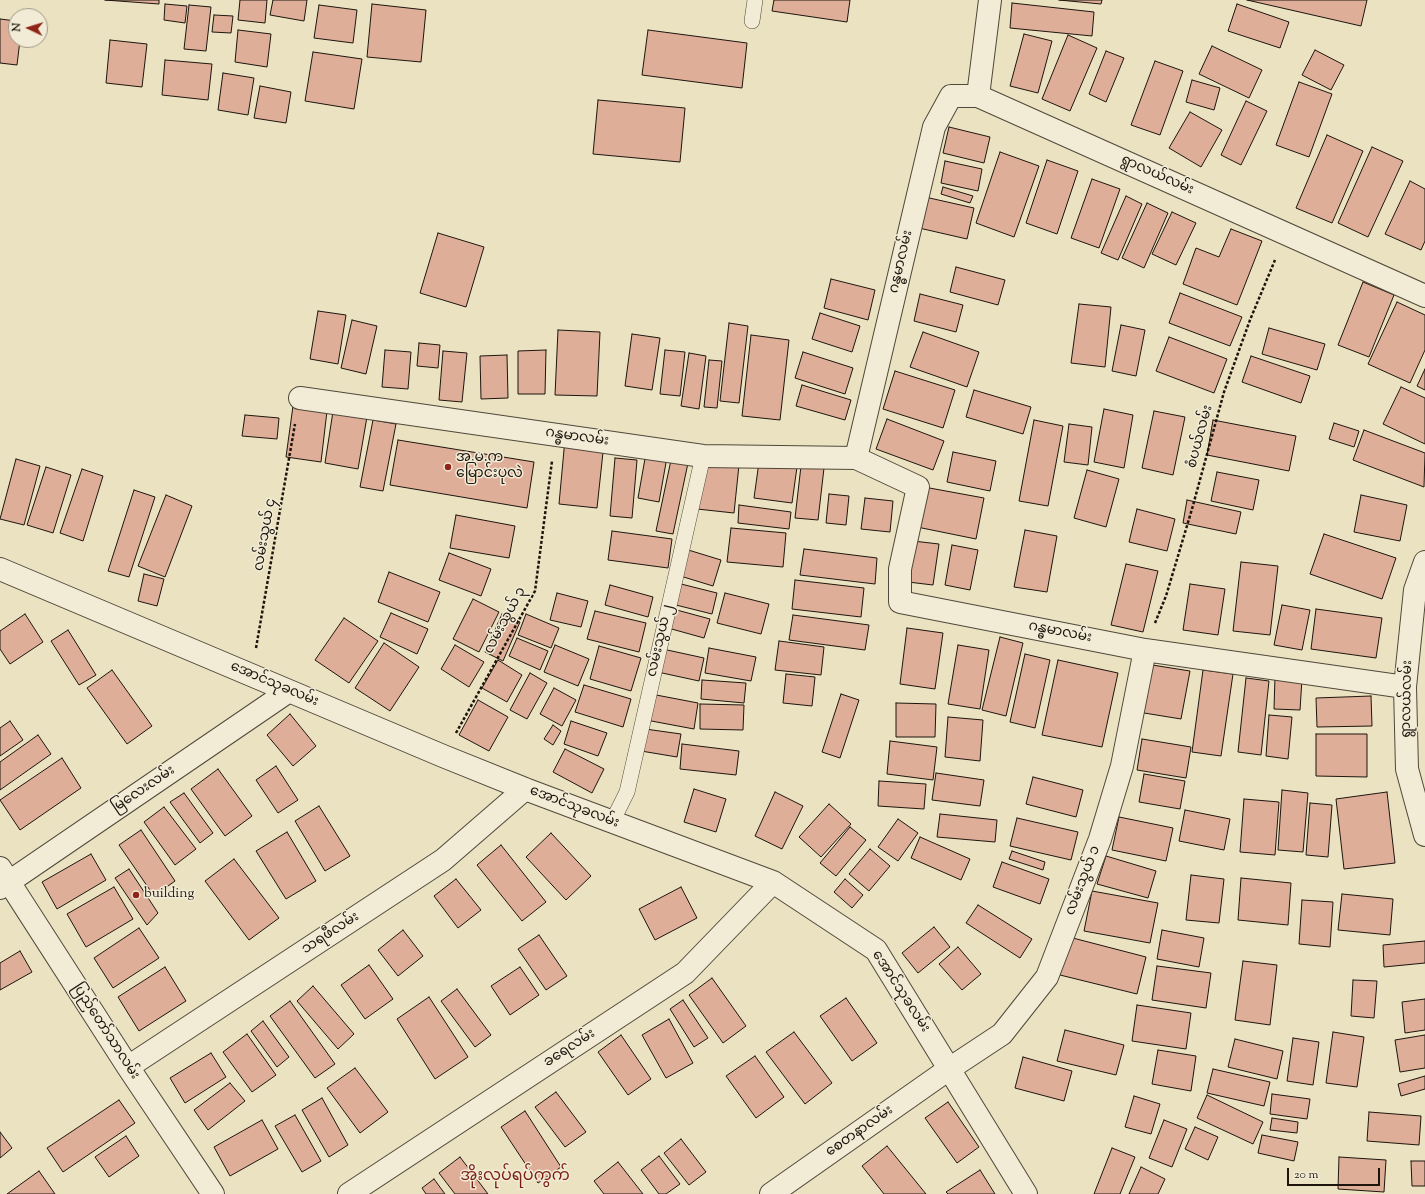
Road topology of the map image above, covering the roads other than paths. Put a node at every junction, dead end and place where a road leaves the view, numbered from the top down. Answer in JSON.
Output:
{"nodes":[{"id":1,"x":755,"y":0,"type":"edge"},
{"id":2,"x":990,"y":0,"type":"edge"},
{"id":3,"x":752,"y":21,"type":"dead end"},
{"id":4,"x":978,"y":96,"type":"junction"},
{"id":5,"x":1425,"y":296,"type":"edge"},
{"id":6,"x":300,"y":398,"type":"road end"},
{"id":7,"x":703,"y":456,"type":"junction"},
{"id":8,"x":856,"y":458,"type":"junction"},
{"id":9,"x":1425,"y":562,"type":"edge"},
{"id":10,"x":0,"y":569,"type":"edge"},
{"id":11,"x":1145,"y":650,"type":"junction"},
{"id":12,"x":1405,"y":686,"type":"junction"},
{"id":13,"x":289,"y":691,"type":"junction"},
{"id":14,"x":1416,"y":770,"type":"edge"},
{"id":15,"x":525,"y":790,"type":"junction"},
{"id":16,"x":612,"y":822,"type":"junction"},
{"id":17,"x":1425,"y":835,"type":"edge"},
{"id":18,"x":3,"y":880,"type":"edge"},
{"id":19,"x":773,"y":882,"type":"junction"},
{"id":20,"x":128,"y":1067,"type":"junction"},
{"id":21,"x":949,"y":1069,"type":"junction"},
{"id":22,"x":213,"y":1194,"type":"edge"},
{"id":23,"x":349,"y":1194,"type":"edge"},
{"id":24,"x":771,"y":1194,"type":"edge"},
{"id":25,"x":1026,"y":1194,"type":"edge"}],
"edges":[{"from":1,"to":3,"type":"lane"},
{"from":2,"to":4,"type":"street"},
{"from":4,"to":5,"type":"street","name":"ရွာလယ်လမ်း"},
{"from":4,"to":8,"type":"street","name":"ဂန္ဓမာလမ်း"},
{"from":6,"to":7,"type":"street","name":"ဂန္ဓမာလမ်း"},
{"from":7,"to":8,"type":"street","name":"ဂန္ဓမာလမ်း"},
{"from":7,"to":16,"type":"lane","name":"လမ်းသွယ် ၂"},
{"from":8,"to":11,"type":"street","name":"ဂန္ဓမာလမ်း"},
{"from":9,"to":12,"type":"street","name":"ရွာလယ်လမ်း"},
{"from":10,"to":13,"type":"street","name":"အောင်သုခလမ်း"},
{"from":11,"to":12,"type":"street","name":"ဂန္ဓမာလမ်း"},
{"from":11,"to":21,"type":"street","name":"လမ်းသွယ် ၁"},
{"from":12,"to":14,"type":"street","name":"ရွာလယ်လမ်း"},
{"from":13,"to":15,"type":"street","name":"အောင်သုခလမ်း"},
{"from":13,"to":18,"type":"street","name":"မြလေးလမ်း"},
{"from":14,"to":17,"type":"street","name":"ရွာလယ်လမ်း"},
{"from":15,"to":16,"type":"street","name":"အောင်သုခလမ်း"},
{"from":15,"to":20,"type":"street","name":"သရဖီလမ်း"},
{"from":16,"to":19,"type":"street","name":"အောင်သုခလမ်း"},
{"from":18,"to":20,"type":"street","name":"ပြည်တော်သာလမ်း"},
{"from":19,"to":21,"type":"street","name":"အောင်သုခလမ်း"},
{"from":19,"to":23,"type":"street","name":"ခရေလမ်း"},
{"from":20,"to":22,"type":"street","name":"ပြည်တော်သာလမ်း"},
{"from":21,"to":24,"type":"street","name":"စေတနာလမ်း"},
{"from":21,"to":25,"type":"street","name":"အောင်သုခလမ်း"}]}
